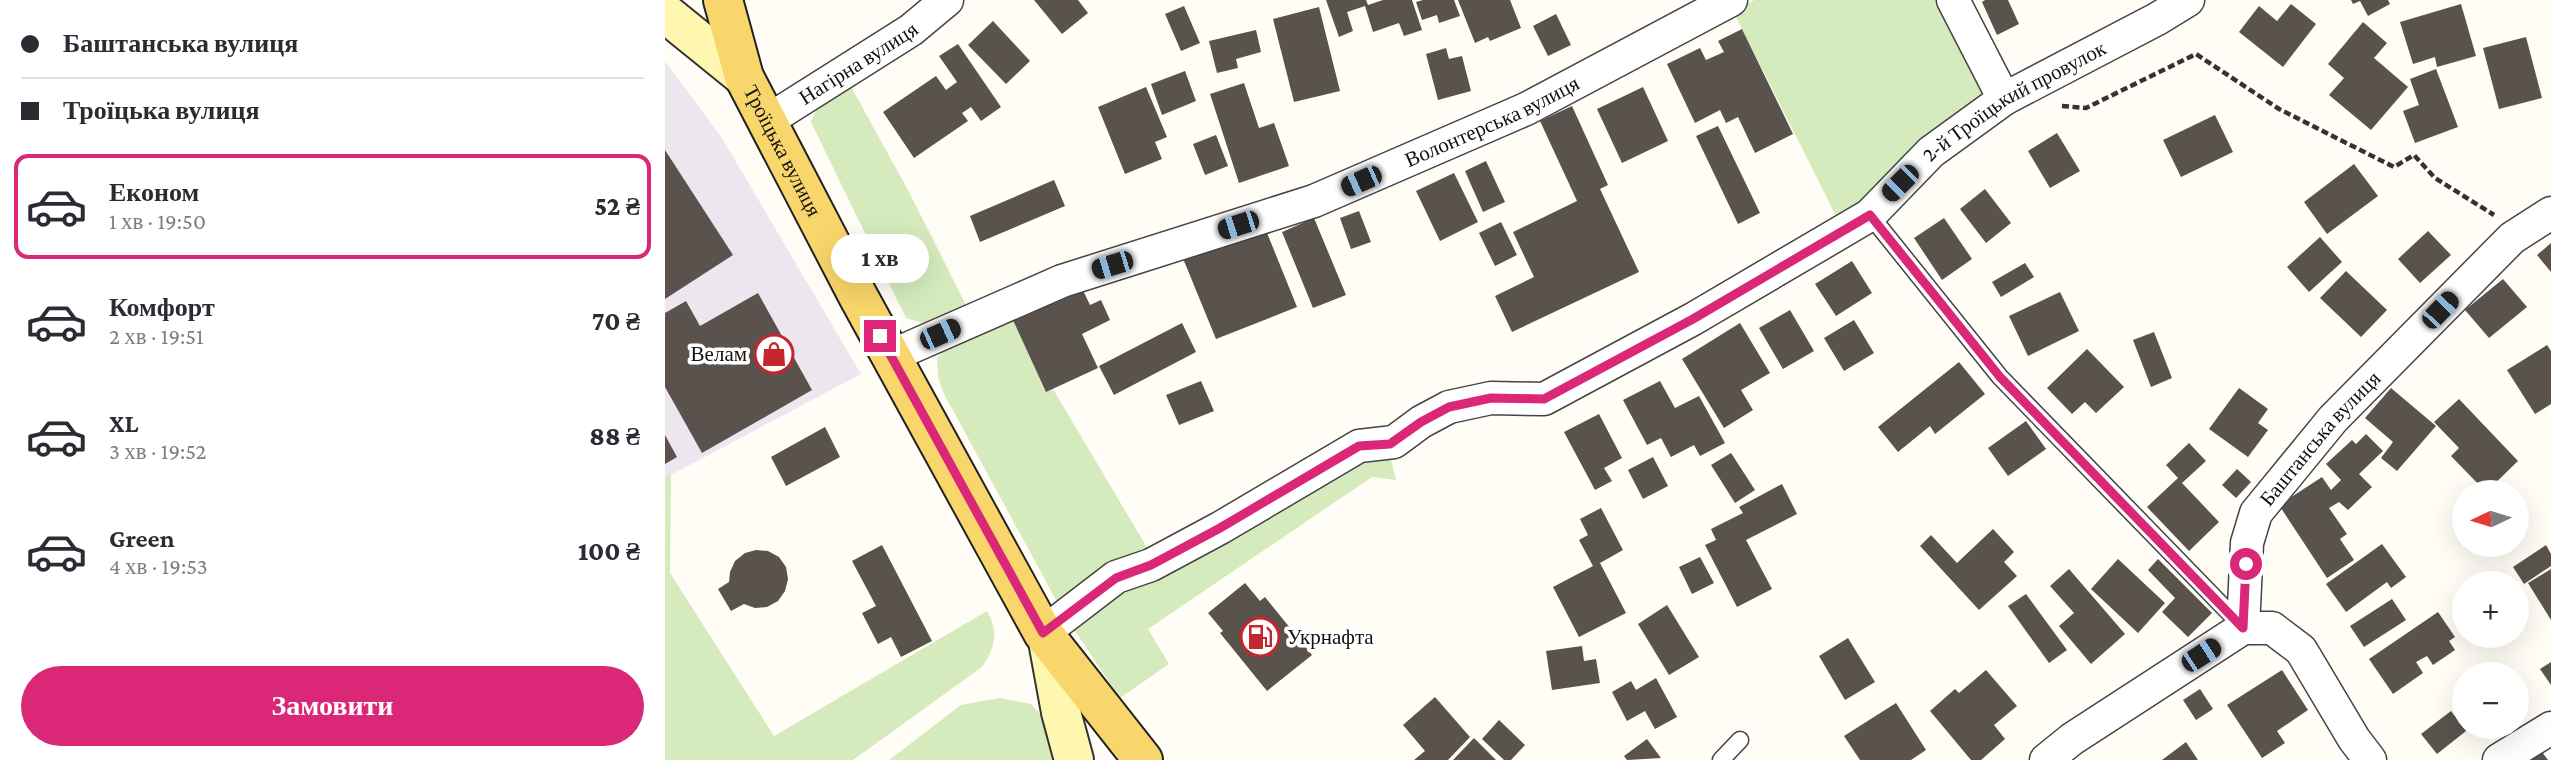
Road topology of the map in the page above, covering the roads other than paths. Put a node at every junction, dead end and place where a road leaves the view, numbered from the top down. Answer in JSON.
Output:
{"nodes":[{"id":1,"x":723,"y":0,"type":"edge"},
{"id":2,"x":947,"y":0,"type":"edge"},
{"id":3,"x":1731,"y":0,"type":"edge"},
{"id":4,"x":1953,"y":0,"type":"edge"},
{"id":5,"x":2188,"y":0,"type":"edge"},
{"id":6,"x":665,"y":13,"type":"edge"},
{"id":7,"x":744,"y":77,"type":"junction"},
{"id":8,"x":2004,"y":99,"type":"junction"},
{"id":9,"x":767,"y":121,"type":"junction"},
{"id":10,"x":2551,"y":213,"type":"edge"},
{"id":11,"x":1870,"y":215,"type":"junction"},
{"id":12,"x":891,"y":356,"type":"junction"},
{"id":13,"x":2243,"y":628,"type":"junction"},
{"id":14,"x":1046,"y":637,"type":"junction"},
{"id":15,"x":2551,"y":728,"type":"edge"},
{"id":16,"x":1740,"y":740,"type":"dead end"},
{"id":17,"x":1075,"y":760,"type":"edge"},
{"id":18,"x":1143,"y":760,"type":"edge"},
{"id":19,"x":1721,"y":760,"type":"edge"},
{"id":20,"x":2046,"y":760,"type":"edge"},
{"id":21,"x":2370,"y":760,"type":"edge"},
{"id":22,"x":2499,"y":760,"type":"edge"}],
"edges":[{"from":1,"to":7,"type":"main road","name":"Троїцька вулиця"},
{"from":2,"to":9,"type":"street","name":"Нагірна вулиця"},
{"from":3,"to":12,"type":"street","name":"Волонтерська вулиця"},
{"from":4,"to":8,"type":"street"},
{"from":5,"to":8,"type":"street","name":"2-й Троїцький провулок"},
{"from":6,"to":7,"type":"main road"},
{"from":7,"to":9,"type":"main road","name":"Троїцька вулиця"},
{"from":8,"to":11,"type":"street","name":"2-й Троїцький провулок"},
{"from":9,"to":12,"type":"main road","name":"Троїцька вулиця"},
{"from":10,"to":13,"type":"street","name":"Баштанська вулиця"},
{"from":11,"to":13,"type":"lane"},
{"from":11,"to":14,"type":"street","name":"2-й Троїцький провулок"},
{"from":12,"to":14,"type":"main road","name":"Троїцька вулиця"},
{"from":13,"to":20,"type":"street"},
{"from":13,"to":21,"type":"street"},
{"from":14,"to":17,"type":"main road"},
{"from":14,"to":18,"type":"main road","name":"Троїцька вулиця"},
{"from":15,"to":22,"type":"street"},
{"from":16,"to":19,"type":"lane"}]}
